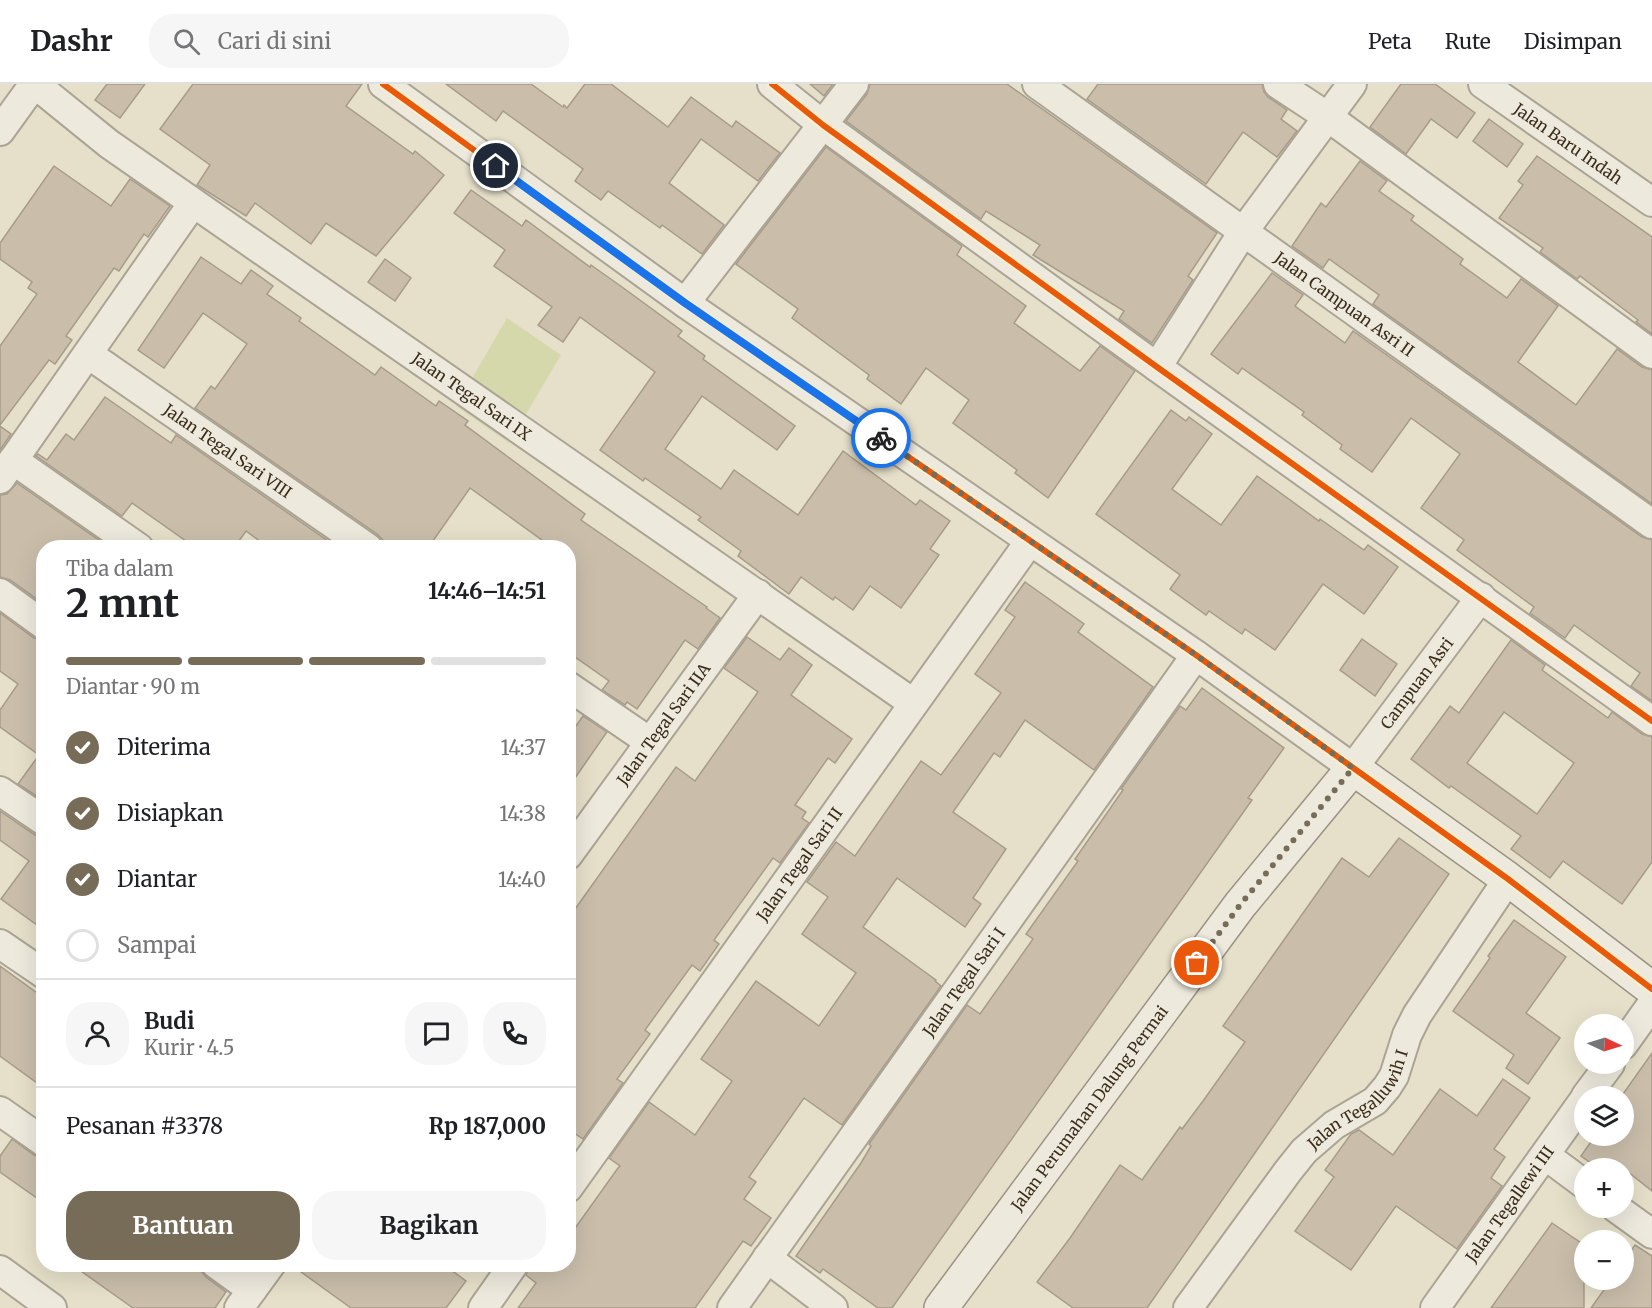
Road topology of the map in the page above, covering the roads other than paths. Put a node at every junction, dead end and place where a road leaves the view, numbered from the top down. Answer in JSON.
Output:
{"nodes":[{"id":1,"x":35,"y":84,"type":"edge"},
{"id":2,"x":383,"y":84,"type":"edge"},
{"id":3,"x":772,"y":84,"type":"edge"},
{"id":4,"x":854,"y":84,"type":"edge"},
{"id":5,"x":1037,"y":84,"type":"edge"},
{"id":6,"x":1278,"y":84,"type":"edge"},
{"id":7,"x":1352,"y":84,"type":"edge"},
{"id":8,"x":1491,"y":86,"type":"edge"},
{"id":9,"x":1328,"y":117,"type":"junction"},
{"id":10,"x":823,"y":125,"type":"junction"},
{"id":11,"x":0,"y":131,"type":"edge"},
{"id":12,"x":1652,"y":202,"type":"edge"},
{"id":13,"x":194,"y":203,"type":"junction"},
{"id":14,"x":1243,"y":232,"type":"junction"},
{"id":15,"x":685,"y":303,"type":"junction"},
{"id":16,"x":88,"y":354,"type":"junction"},
{"id":17,"x":1652,"y":354,"type":"edge"},
{"id":18,"x":1157,"y":367,"type":"junction"},
{"id":19,"x":6,"y":470,"type":"edge"},
{"id":20,"x":1652,"y":524,"type":"edge"},
{"id":21,"x":125,"y":540,"type":"edge"},
{"id":22,"x":356,"y":540,"type":"edge"},
{"id":23,"x":1030,"y":541,"type":"junction"},
{"id":24,"x":0,"y":594,"type":"edge"},
{"id":25,"x":758,"y":594,"type":"junction"},
{"id":26,"x":1481,"y":597,"type":"junction"},
{"id":27,"x":36,"y":619,"type":"edge"},
{"id":28,"x":1196,"y":655,"type":"junction"},
{"id":29,"x":576,"y":691,"type":"edge"},
{"id":30,"x":913,"y":703,"type":"junction"},
{"id":31,"x":1652,"y":721,"type":"edge"},
{"id":32,"x":650,"y":742,"type":"junction"},
{"id":33,"x":1353,"y":768,"type":"junction"},
{"id":34,"x":0,"y":791,"type":"edge"},
{"id":35,"x":36,"y":816,"type":"edge"},
{"id":36,"x":576,"y":841,"type":"edge"},
{"id":37,"x":1508,"y":879,"type":"junction"},
{"id":38,"x":0,"y":944,"type":"edge"},
{"id":39,"x":36,"y":969,"type":"edge"},
{"id":40,"x":1652,"y":989,"type":"edge"},
{"id":41,"x":1652,"y":1004,"type":"edge"},
{"id":42,"x":1634,"y":1029,"type":"edge"},
{"id":43,"x":0,"y":1111,"type":"edge"},
{"id":44,"x":1574,"y":1114,"type":"edge"},
{"id":45,"x":36,"y":1136,"type":"edge"},
{"id":46,"x":1545,"y":1155,"type":"junction"},
{"id":47,"x":576,"y":1177,"type":"edge"},
{"id":48,"x":1574,"y":1177,"type":"edge"},
{"id":49,"x":1630,"y":1218,"type":"edge"},
{"id":50,"x":1652,"y":1234,"type":"edge"},
{"id":51,"x":767,"y":1258,"type":"junction"},
{"id":52,"x":0,"y":1270,"type":"edge"},
{"id":53,"x":223,"y":1272,"type":"edge"},
{"id":54,"x":265,"y":1272,"type":"edge"},
{"id":55,"x":508,"y":1272,"type":"edge"},
{"id":56,"x":245,"y":1299,"type":"edge"},
{"id":57,"x":52,"y":1308,"type":"edge"},
{"id":58,"x":483,"y":1308,"type":"edge"},
{"id":59,"x":732,"y":1308,"type":"edge"},
{"id":60,"x":833,"y":1308,"type":"edge"},
{"id":61,"x":941,"y":1308,"type":"edge"},
{"id":62,"x":1188,"y":1308,"type":"edge"},
{"id":63,"x":1435,"y":1308,"type":"edge"}],
"edges":[{"from":1,"to":11,"type":"street"},
{"from":1,"to":13,"type":"street","name":"Jalan Tegal Sari IX"},
{"from":2,"to":15,"type":"street"},
{"from":3,"to":10,"type":"street"},
{"from":4,"to":10,"type":"street"},
{"from":5,"to":14,"type":"street","name":"Jalan Campuan Asri II"},
{"from":6,"to":9,"type":"street"},
{"from":7,"to":9,"type":"street"},
{"from":8,"to":12,"type":"street","name":"Jalan Baru Indah"},
{"from":9,"to":14,"type":"street"},
{"from":9,"to":17,"type":"street"},
{"from":10,"to":15,"type":"street"},
{"from":10,"to":18,"type":"street"},
{"from":13,"to":16,"type":"street"},
{"from":13,"to":25,"type":"street","name":"Jalan Tegal Sari IX"},
{"from":14,"to":18,"type":"street"},
{"from":14,"to":20,"type":"street","name":"Jalan Campuan Asri II"},
{"from":15,"to":23,"type":"street"},
{"from":16,"to":19,"type":"street"},
{"from":16,"to":22,"type":"street","name":"Jalan Tegal Sari VIII"},
{"from":18,"to":26,"type":"street"},
{"from":19,"to":21,"type":"street"},
{"from":23,"to":28,"type":"street"},
{"from":23,"to":30,"type":"street","name":"Jalan Tegal Sari II"},
{"from":24,"to":27,"type":"street"},
{"from":25,"to":30,"type":"street","name":"Jalan Tegal Sari IX"},
{"from":25,"to":32,"type":"street","name":"Jalan Tegal Sari IIA"},
{"from":26,"to":31,"type":"street"},
{"from":26,"to":33,"type":"street","name":"Campuan Asri"},
{"from":28,"to":33,"type":"street"},
{"from":28,"to":51,"type":"street","name":"Jalan Tegal Sari I"},
{"from":29,"to":32,"type":"street"},
{"from":30,"to":47,"type":"street","name":"Jalan Tegal Sari II"},
{"from":32,"to":36,"type":"street","name":"Jalan Tegal Sari IIA"},
{"from":33,"to":37,"type":"street"},
{"from":33,"to":61,"type":"street","name":"Jalan Perumahan Dalung Permai"},
{"from":34,"to":35,"type":"street"},
{"from":37,"to":40,"type":"street"},
{"from":37,"to":62,"type":"street","name":"Jalan Tegalluwih I"},
{"from":38,"to":39,"type":"street"},
{"from":41,"to":42,"type":"street"},
{"from":43,"to":45,"type":"street"},
{"from":44,"to":46,"type":"street","name":"Jalan Tegallewi III"},
{"from":46,"to":48,"type":"street"},
{"from":46,"to":63,"type":"street","name":"Jalan Tegallewi III"},
{"from":49,"to":50,"type":"street"},
{"from":51,"to":59,"type":"street","name":"Jalan Tegal Sari I"},
{"from":51,"to":60,"type":"street"},
{"from":52,"to":57,"type":"street"},
{"from":53,"to":56,"type":"street"},
{"from":54,"to":56,"type":"street"},
{"from":55,"to":58,"type":"street"}]}
